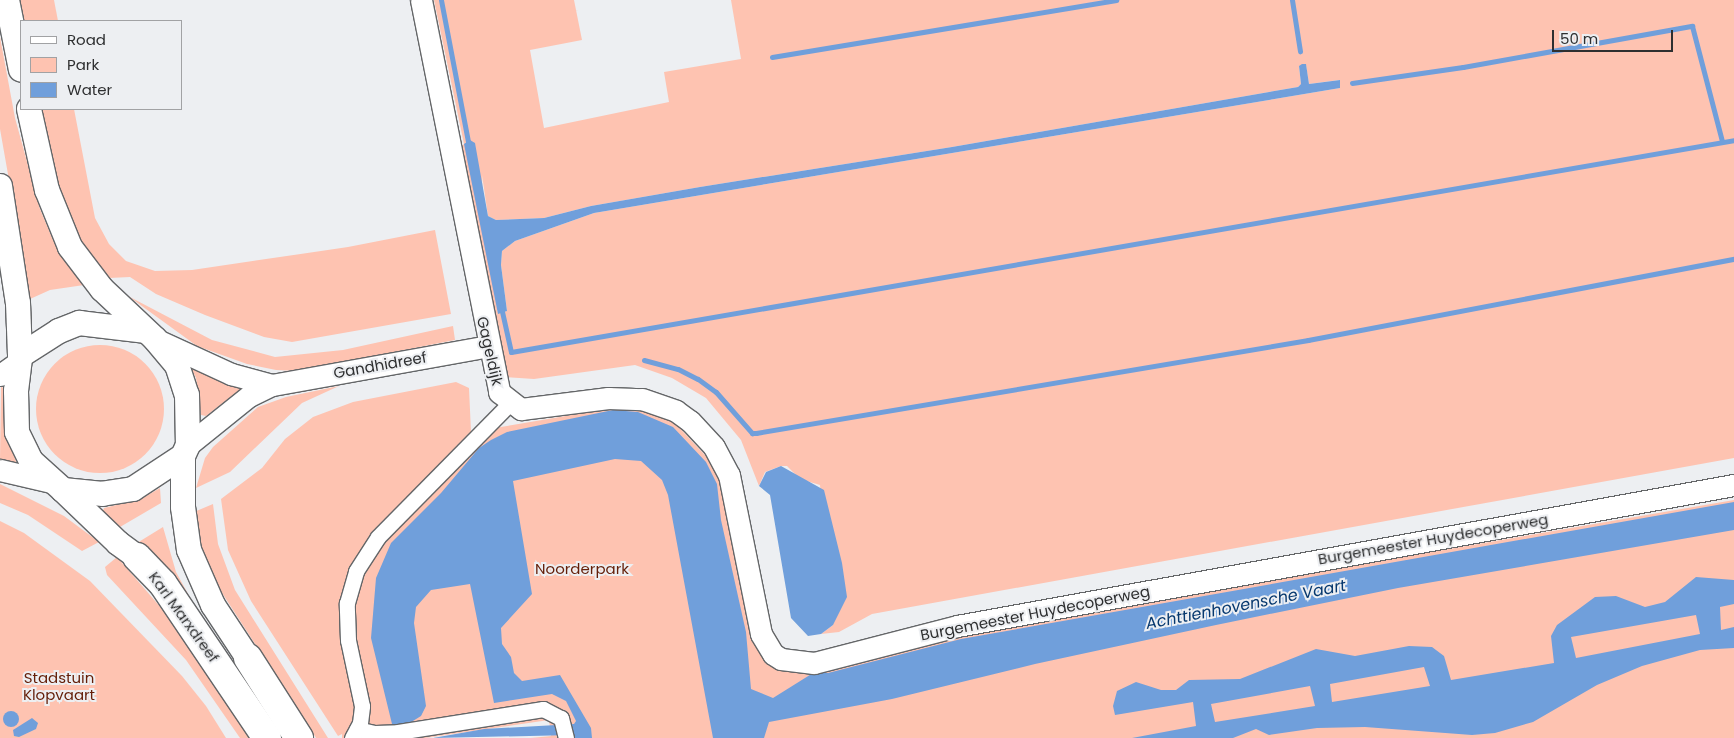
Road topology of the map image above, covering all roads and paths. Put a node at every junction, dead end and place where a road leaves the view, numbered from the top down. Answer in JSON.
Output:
{"nodes":[{"id":1,"x":7,"y":0,"type":"edge"},
{"id":2,"x":421,"y":0,"type":"edge"},
{"id":3,"x":20,"y":65,"type":"edge"},
{"id":4,"x":29,"y":110,"type":"edge"},
{"id":5,"x":0,"y":186,"type":"edge"},
{"id":6,"x":150,"y":335,"type":"junction"},
{"id":7,"x":488,"y":346,"type":"junction"},
{"id":8,"x":12,"y":365,"type":"edge"},
{"id":9,"x":272,"y":385,"type":"junction"},
{"id":10,"x":510,"y":403,"type":"junction"},
{"id":11,"x":186,"y":451,"type":"junction"},
{"id":12,"x":0,"y":470,"type":"edge"},
{"id":13,"x":1734,"y":484,"type":"edge"},
{"id":14,"x":57,"y":486,"type":"junction"},
{"id":15,"x":137,"y":557,"type":"joint"},
{"id":16,"x":248,"y":658,"type":"joint"},
{"id":17,"x":354,"y":733,"type":"edge"},
{"id":18,"x":266,"y":738,"type":"edge"},
{"id":19,"x":300,"y":738,"type":"edge"},
{"id":20,"x":566,"y":738,"type":"edge"}],
"edges":[{"from":1,"to":3,"type":"main road"},
{"from":2,"to":7,"type":"street","name":"Gageldijk"},
{"from":4,"to":6,"type":"main road"},
{"from":5,"to":8,"type":"main road"},
{"from":6,"to":8,"type":"main road"},
{"from":6,"to":9,"type":"street","name":"Gandhidreef"},
{"from":6,"to":11,"type":"main road"},
{"from":7,"to":9,"type":"street","name":"Gandhidreef"},
{"from":7,"to":10,"type":"street","name":"Gageldijk"},
{"from":8,"to":14,"type":"main road"},
{"from":9,"to":11,"type":"street","name":"Gandhidreef"},
{"from":10,"to":13,"type":"street","name":"Burgemeester Huydecoperweg"},
{"from":10,"to":17,"type":"street","name":"Gageldijk"},
{"from":11,"to":14,"type":"main road"},
{"from":11,"to":16,"type":"main road","name":"Karl Marxdreef"},
{"from":12,"to":14,"type":"street"},
{"from":14,"to":15,"type":"main road","name":"Karl Marxdreef"},
{"from":15,"to":18,"type":"highway","name":"Karl Marxdreef"},
{"from":16,"to":19,"type":"highway","name":"Karl Marxdreef"},
{"from":17,"to":20,"type":"street","name":"Gageldijk"}]}
